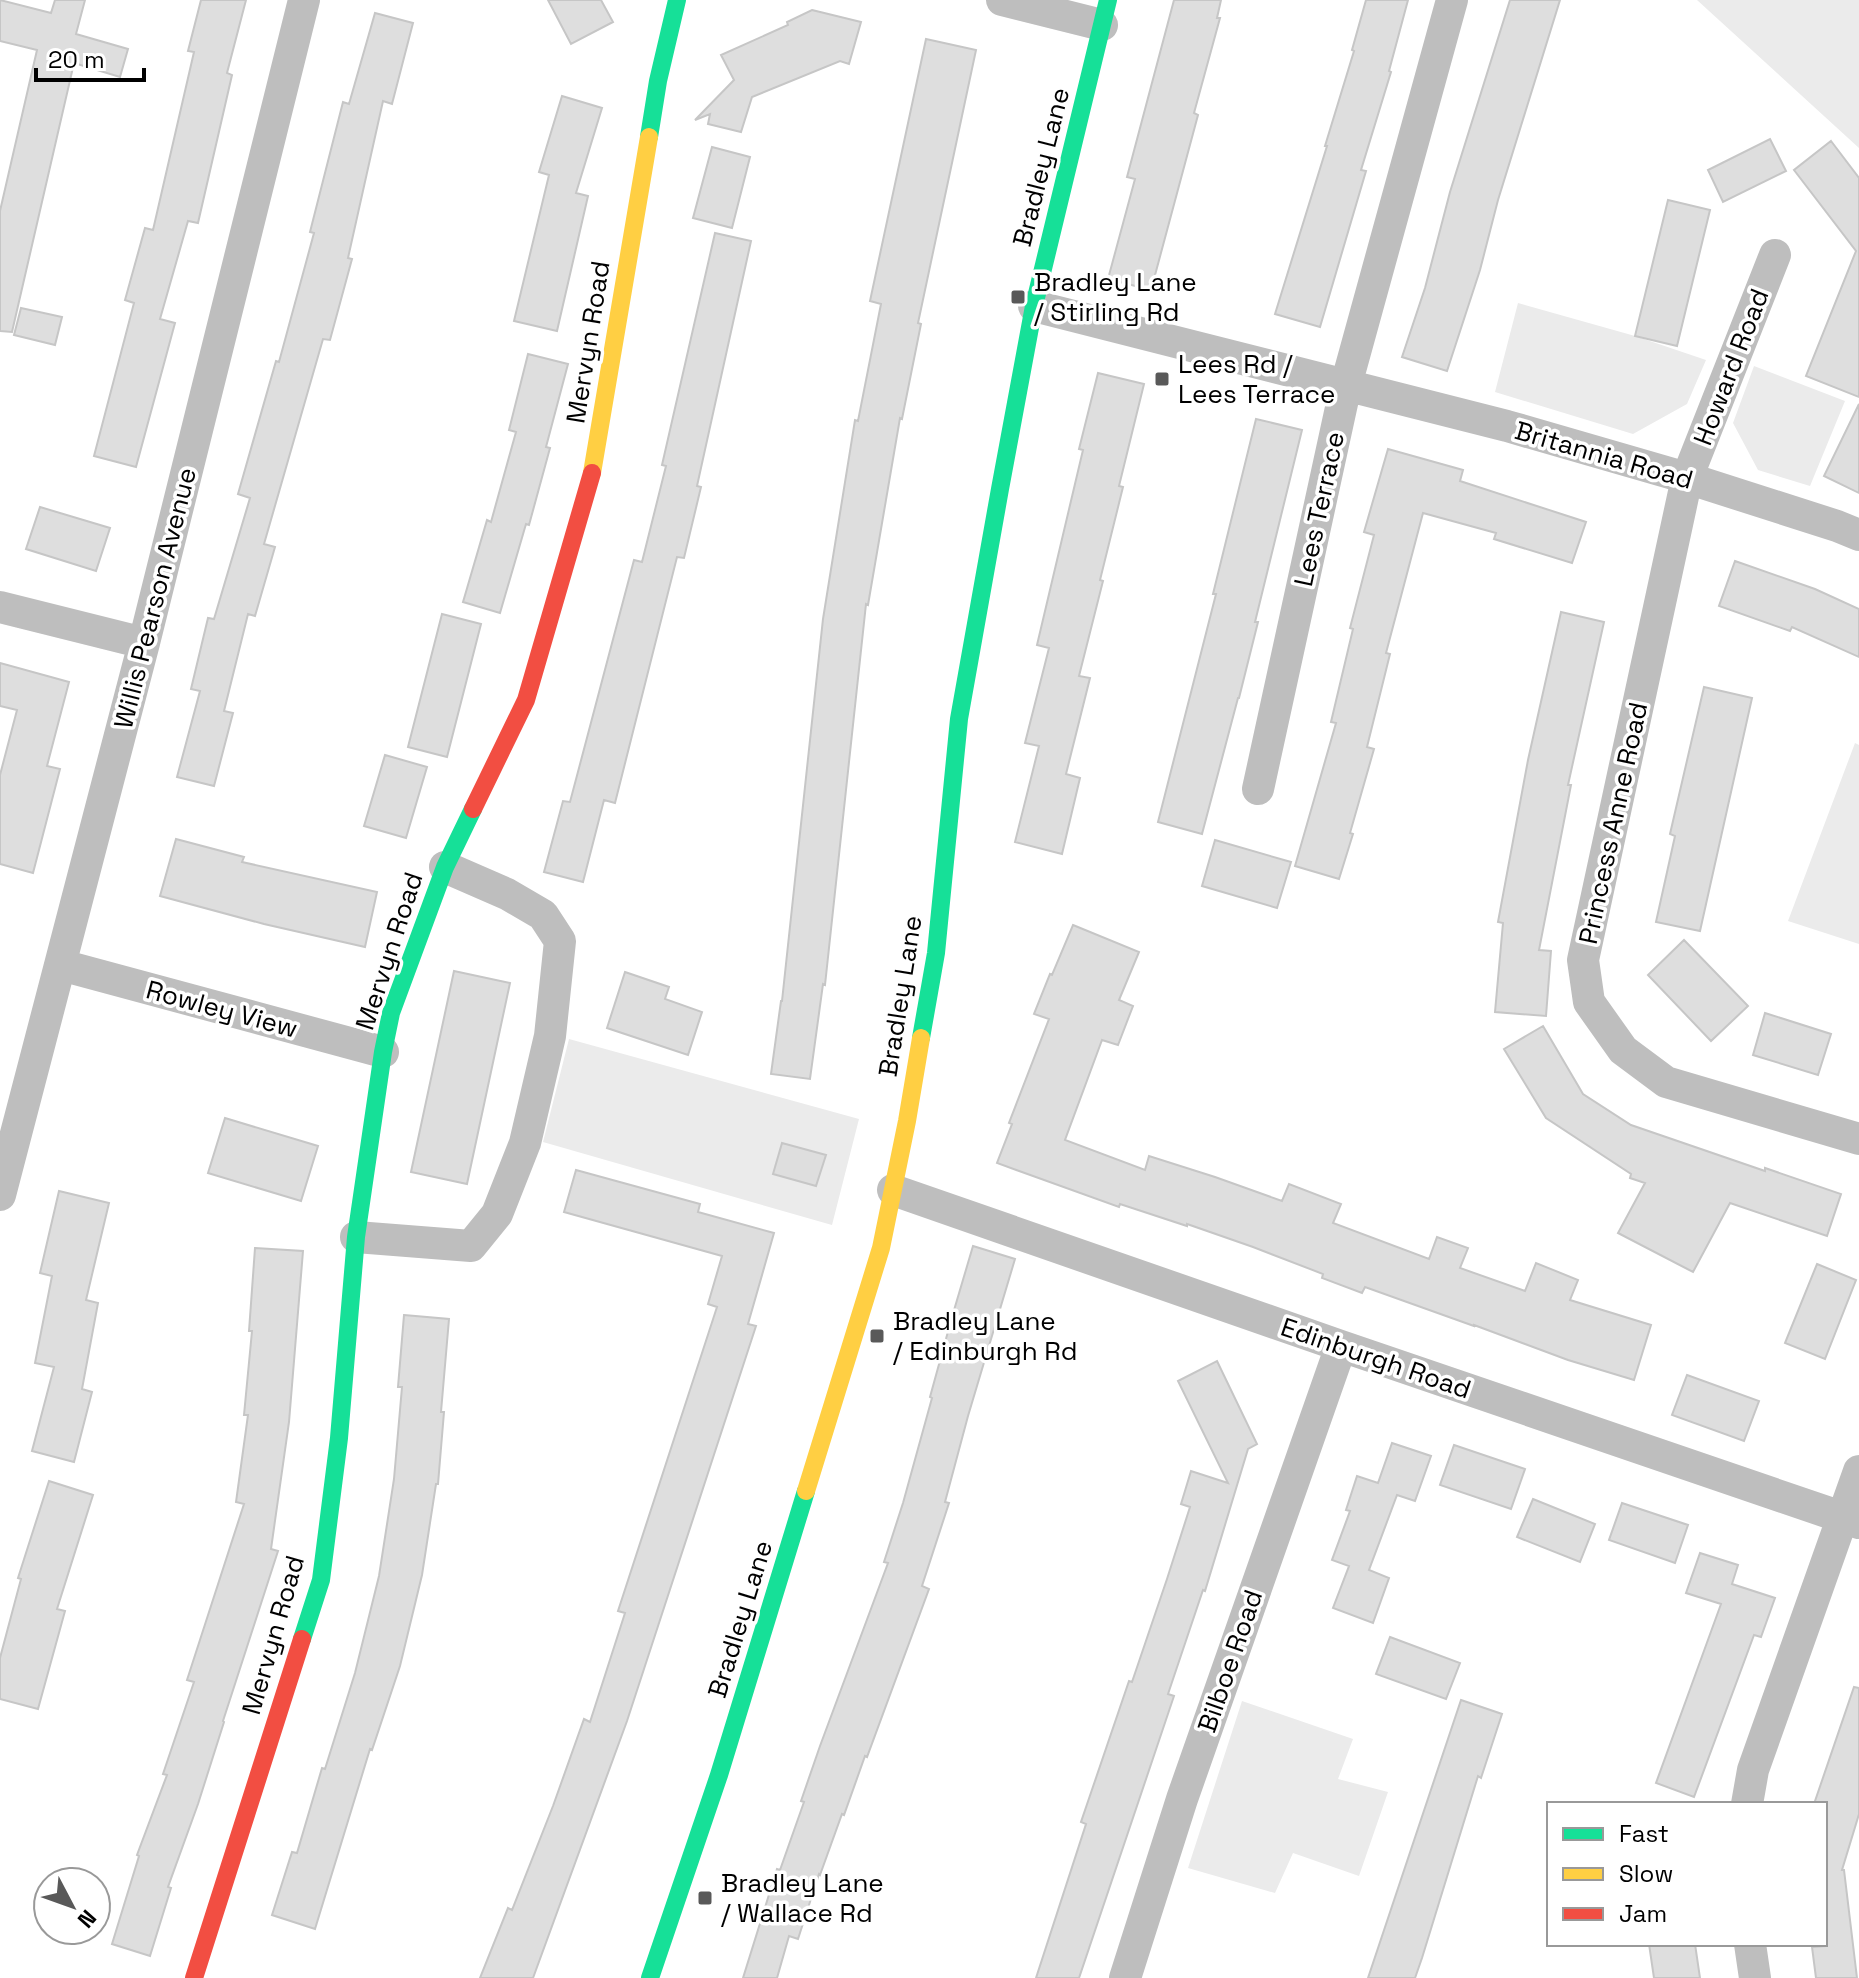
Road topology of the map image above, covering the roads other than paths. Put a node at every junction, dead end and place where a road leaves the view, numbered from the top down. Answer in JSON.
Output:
{"nodes":[{"id":1,"x":304,"y":0,"type":"edge"},
{"id":2,"x":677,"y":0,"type":"edge"},
{"id":3,"x":1002,"y":0,"type":"edge"},
{"id":4,"x":1452,"y":0,"type":"edge"},
{"id":5,"x":1105,"y":12,"type":"edge"},
{"id":6,"x":1775,"y":255,"type":"dead end"},
{"id":7,"x":1034,"y":306,"type":"junction"},
{"id":8,"x":1346,"y":385,"type":"junction"},
{"id":9,"x":1687,"y":478,"type":"junction"},
{"id":10,"x":1859,"y":535,"type":"edge"},
{"id":11,"x":0,"y":607,"type":"edge"},
{"id":12,"x":144,"y":643,"type":"junction"},
{"id":13,"x":1258,"y":789,"type":"dead end"},
{"id":14,"x":445,"y":867,"type":"junction"},
{"id":15,"x":61,"y":965,"type":"junction"},
{"id":16,"x":383,"y":1052,"type":"junction"},
{"id":17,"x":1859,"y":1139,"type":"edge"},
{"id":18,"x":893,"y":1190,"type":"junction"},
{"id":19,"x":0,"y":1195,"type":"edge"},
{"id":20,"x":356,"y":1237,"type":"junction"},
{"id":21,"x":1341,"y":1346,"type":"junction"},
{"id":22,"x":1859,"y":1471,"type":"edge"},
{"id":23,"x":1851,"y":1521,"type":"edge"},
{"id":24,"x":1747,"y":1802,"type":"edge"},
{"id":25,"x":1750,"y":1946,"type":"edge"},
{"id":26,"x":194,"y":1978,"type":"edge"},
{"id":27,"x":650,"y":1978,"type":"edge"},
{"id":28,"x":1125,"y":1978,"type":"edge"},
{"id":29,"x":1755,"y":1978,"type":"edge"}],
"edges":[{"from":1,"to":12,"type":"street","name":"Willis Pearson Avenue"},
{"from":2,"to":14,"type":"street","name":"Mervyn Road"},
{"from":3,"to":5,"type":"street"},
{"from":4,"to":8,"type":"street","name":"Lees Terrace"},
{"from":5,"to":7,"type":"street","name":"Bradley Lane"},
{"from":6,"to":9,"type":"street","name":"Howard Road"},
{"from":7,"to":8,"type":"street","name":"Britannia Road"},
{"from":7,"to":18,"type":"street","name":"Bradley Lane"},
{"from":8,"to":9,"type":"street","name":"Britannia Road"},
{"from":8,"to":13,"type":"street","name":"Lees Terrace"},
{"from":9,"to":10,"type":"street","name":"Britannia Road"},
{"from":9,"to":17,"type":"street","name":"Princess Anne Road"},
{"from":11,"to":12,"type":"street"},
{"from":12,"to":15,"type":"street","name":"Willis Pearson Avenue"},
{"from":14,"to":16,"type":"street","name":"Mervyn Road"},
{"from":14,"to":20,"type":"street"},
{"from":15,"to":16,"type":"street","name":"Rowley View"},
{"from":15,"to":19,"type":"street","name":"Willis Pearson Avenue"},
{"from":16,"to":20,"type":"street","name":"Mervyn Road"},
{"from":18,"to":21,"type":"street","name":"Edinburgh Road"},
{"from":18,"to":27,"type":"street","name":"Bradley Lane"},
{"from":20,"to":26,"type":"street","name":"Mervyn Road"},
{"from":21,"to":23,"type":"street","name":"Edinburgh Road"},
{"from":21,"to":28,"type":"street","name":"Bilboe Road"},
{"from":22,"to":23,"type":"street"},
{"from":23,"to":24,"type":"street"},
{"from":25,"to":29,"type":"street"}]}
